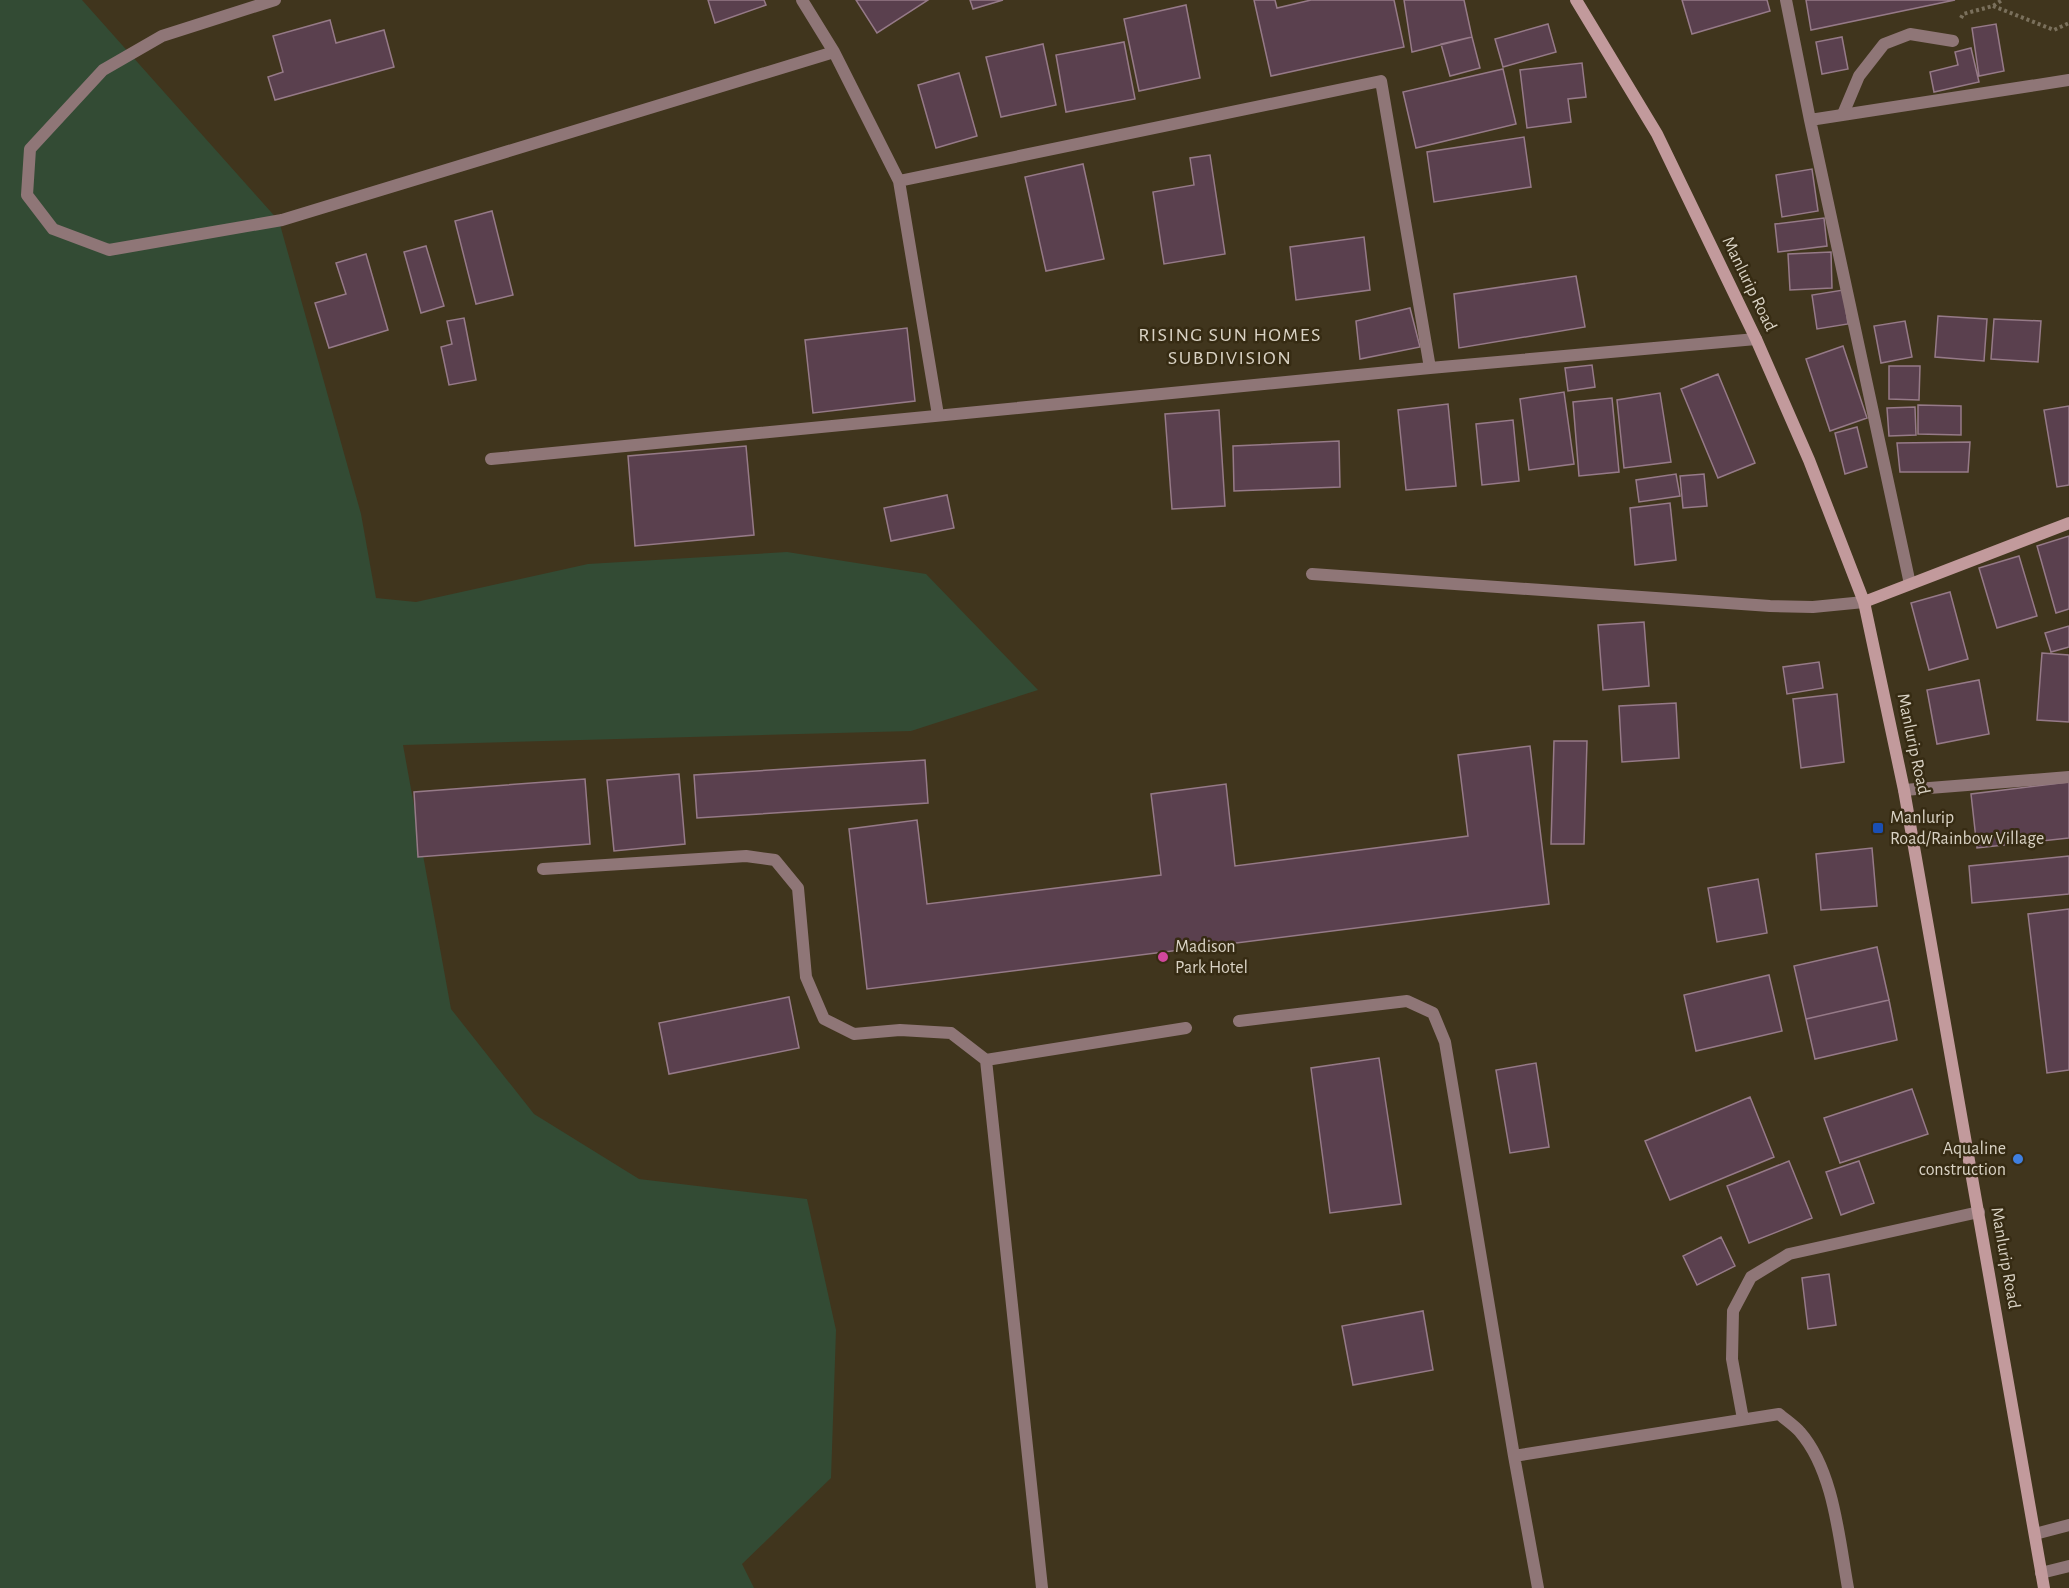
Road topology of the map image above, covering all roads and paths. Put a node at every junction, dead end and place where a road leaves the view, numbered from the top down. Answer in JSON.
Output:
{"nodes":[{"id":1,"x":275,"y":0,"type":"edge"},
{"id":2,"x":802,"y":0,"type":"edge"},
{"id":3,"x":1576,"y":0,"type":"edge"},
{"id":4,"x":1786,"y":0,"type":"edge"},
{"id":5,"x":2002,"y":0,"type":"edge"},
{"id":6,"x":1993,"y":6,"type":"junction"},
{"id":7,"x":2069,"y":23,"type":"edge"},
{"id":8,"x":1953,"y":41,"type":"joint"},
{"id":9,"x":834,"y":52,"type":"junction"},
{"id":10,"x":2069,"y":80,"type":"edge"},
{"id":11,"x":1843,"y":114,"type":"junction"},
{"id":12,"x":1810,"y":120,"type":"junction"},
{"id":13,"x":899,"y":181,"type":"junction"},
{"id":14,"x":1756,"y":339,"type":"junction"},
{"id":15,"x":1430,"y":368,"type":"junction"},
{"id":16,"x":938,"y":415,"type":"junction"},
{"id":17,"x":491,"y":459,"type":"dead end"},
{"id":18,"x":2069,"y":523,"type":"edge"},
{"id":19,"x":1312,"y":574,"type":"dead end"},
{"id":20,"x":1910,"y":584,"type":"junction"},
{"id":21,"x":1864,"y":602,"type":"junction"},
{"id":22,"x":2069,"y":777,"type":"edge"},
{"id":23,"x":1904,"y":790,"type":"junction"},
{"id":24,"x":543,"y":869,"type":"dead end"},
{"id":25,"x":1239,"y":1021,"type":"dead end"},
{"id":26,"x":1186,"y":1028,"type":"dead end"},
{"id":27,"x":986,"y":1060,"type":"junction"},
{"id":28,"x":1979,"y":1212,"type":"junction"},
{"id":29,"x":1743,"y":1419,"type":"junction"},
{"id":30,"x":1514,"y":1456,"type":"junction"},
{"id":31,"x":2069,"y":1525,"type":"edge"},
{"id":32,"x":2035,"y":1534,"type":"junction"},
{"id":33,"x":2069,"y":1566,"type":"edge"},
{"id":34,"x":2041,"y":1573,"type":"junction"},
{"id":35,"x":1042,"y":1588,"type":"edge"},
{"id":36,"x":1538,"y":1588,"type":"edge"},
{"id":37,"x":1848,"y":1588,"type":"edge"},
{"id":38,"x":2043,"y":1588,"type":"edge"}],
"edges":[{"from":1,"to":9,"type":"street"},
{"from":2,"to":9,"type":"street"},
{"from":3,"to":14,"type":"main road","name":"Manlurip Road"},
{"from":4,"to":12,"type":"street"},
{"from":5,"to":6,"type":"path"},
{"from":6,"to":7,"type":"path"},
{"from":6,"to":8,"type":"path"},
{"from":8,"to":11,"type":"street"},
{"from":9,"to":13,"type":"street"},
{"from":10,"to":11,"type":"street"},
{"from":11,"to":12,"type":"street"},
{"from":12,"to":20,"type":"street"},
{"from":13,"to":15,"type":"street"},
{"from":13,"to":16,"type":"street"},
{"from":14,"to":15,"type":"street"},
{"from":14,"to":21,"type":"main road","name":"Manlurip Road"},
{"from":15,"to":16,"type":"street"},
{"from":16,"to":17,"type":"street"},
{"from":18,"to":20,"type":"main road"},
{"from":19,"to":21,"type":"street"},
{"from":20,"to":21,"type":"main road"},
{"from":21,"to":23,"type":"main road","name":"Manlurip Road"},
{"from":22,"to":23,"type":"street"},
{"from":23,"to":28,"type":"main road","name":"Manlurip Road"},
{"from":24,"to":27,"type":"street"},
{"from":25,"to":30,"type":"street"},
{"from":26,"to":27,"type":"street"},
{"from":27,"to":35,"type":"street"},
{"from":28,"to":29,"type":"street"},
{"from":28,"to":32,"type":"main road","name":"Manlurip Road"},
{"from":29,"to":30,"type":"street"},
{"from":29,"to":37,"type":"street"},
{"from":30,"to":36,"type":"street"},
{"from":31,"to":32,"type":"street"},
{"from":32,"to":34,"type":"main road","name":"Manlurip Road"},
{"from":33,"to":34,"type":"street"},
{"from":34,"to":38,"type":"main road","name":"Manlurip Road"}]}
